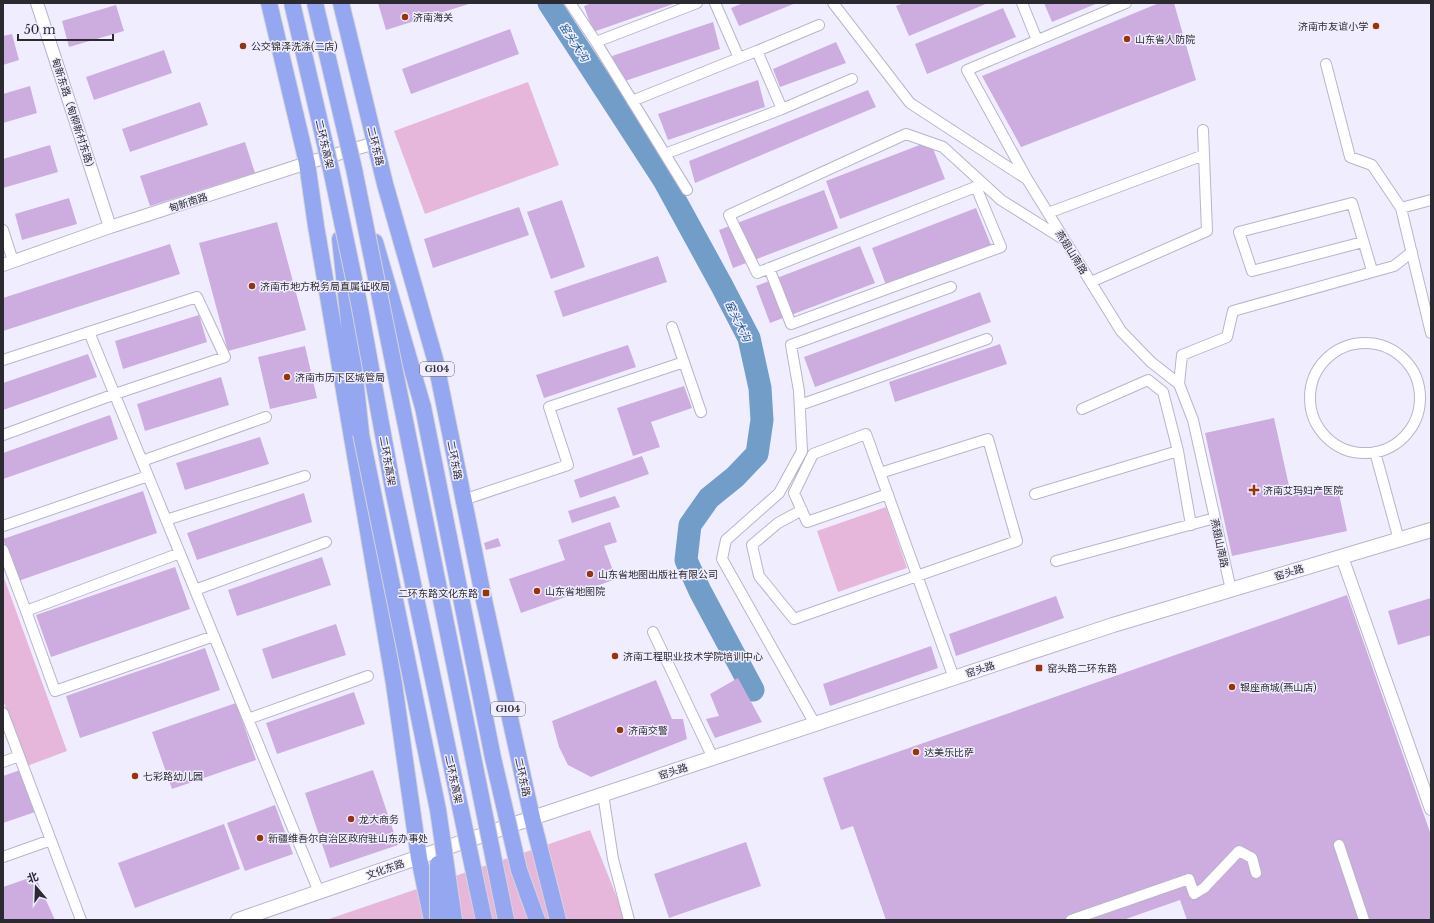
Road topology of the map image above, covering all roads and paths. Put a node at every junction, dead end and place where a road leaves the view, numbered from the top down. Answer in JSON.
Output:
{"nodes":[{"id":1,"x":37,"y":3,"type":"edge"},
{"id":2,"x":269,"y":3,"type":"edge"},
{"id":3,"x":292,"y":3,"type":"edge"},
{"id":4,"x":315,"y":3,"type":"edge"},
{"id":5,"x":341,"y":3,"type":"edge"},
{"id":6,"x":570,"y":3,"type":"edge"},
{"id":7,"x":697,"y":3,"type":"edge"},
{"id":8,"x":715,"y":3,"type":"edge"},
{"id":9,"x":833,"y":3,"type":"edge"},
{"id":10,"x":1022,"y":3,"type":"edge"},
{"id":11,"x":1126,"y":3,"type":"edge"},
{"id":12,"x":819,"y":26,"type":"dead end"},
{"id":13,"x":1037,"y":40,"type":"junction"},
{"id":14,"x":596,"y":42,"type":"junction"},
{"id":15,"x":757,"y":51,"type":"junction"},
{"id":16,"x":739,"y":58,"type":"junction"},
{"id":17,"x":1326,"y":64,"type":"dead end"},
{"id":18,"x":852,"y":79,"type":"dead end"},
{"id":19,"x":632,"y":101,"type":"junction"},
{"id":20,"x":782,"y":109,"type":"junction"},
{"id":21,"x":1203,"y":130,"type":"dead end"},
{"id":22,"x":375,"y":143,"type":"junction"},
{"id":23,"x":665,"y":154,"type":"junction"},
{"id":24,"x":1204,"y":155,"type":"junction"},
{"id":25,"x":308,"y":163,"type":"junction"},
{"id":26,"x":354,"y":169,"type":"junction"},
{"id":27,"x":332,"y":174,"type":"junction"},
{"id":28,"x":1027,"y":179,"type":"junction"},
{"id":29,"x":980,"y":185,"type":"junction"},
{"id":30,"x":687,"y":190,"type":"dead end"},
{"id":31,"x":1431,"y":200,"type":"edge"},
{"id":32,"x":1400,"y":208,"type":"junction"},
{"id":33,"x":1048,"y":213,"type":"junction"},
{"id":34,"x":110,"y":227,"type":"junction"},
{"id":35,"x":3,"y":230,"type":"edge"},
{"id":36,"x":1065,"y":240,"type":"junction"},
{"id":37,"x":1363,"y":242,"type":"junction"},
{"id":38,"x":1412,"y":252,"type":"junction"},
{"id":39,"x":8,"y":263,"type":"edge"},
{"id":40,"x":1371,"y":267,"type":"dead end"},
{"id":41,"x":769,"y":268,"type":"junction"},
{"id":42,"x":1091,"y":282,"type":"junction"},
{"id":43,"x":950,"y":287,"type":"dead end"},
{"id":44,"x":672,"y":327,"type":"dead end"},
{"id":45,"x":89,"y":332,"type":"junction"},
{"id":46,"x":1431,"y":333,"type":"edge"},
{"id":47,"x":987,"y":339,"type":"dead end"},
{"id":48,"x":3,"y":360,"type":"edge"},
{"id":49,"x":684,"y":362,"type":"junction"},
{"id":50,"x":1179,"y":384,"type":"junction"},
{"id":51,"x":114,"y":394,"type":"junction"},
{"id":52,"x":800,"y":405,"type":"junction"},
{"id":53,"x":1082,"y":409,"type":"dead end"},
{"id":54,"x":701,"y":412,"type":"dead end"},
{"id":55,"x":266,"y":417,"type":"dead end"},
{"id":56,"x":3,"y":436,"type":"edge"},
{"id":57,"x":1178,"y":451,"type":"junction"},
{"id":58,"x":1376,"y":452,"type":"junction"},
{"id":59,"x":142,"y":461,"type":"junction"},
{"id":60,"x":880,"y":473,"type":"junction"},
{"id":61,"x":148,"y":476,"type":"junction"},
{"id":62,"x":305,"y":476,"type":"dead end"},
{"id":63,"x":888,"y":494,"type":"junction"},
{"id":64,"x":1035,"y":494,"type":"dead end"},
{"id":65,"x":463,"y":500,"type":"junction"},
{"id":66,"x":802,"y":510,"type":"junction"},
{"id":67,"x":1215,"y":518,"type":"junction"},
{"id":68,"x":166,"y":520,"type":"junction"},
{"id":69,"x":1191,"y":525,"type":"junction"},
{"id":70,"x":3,"y":526,"type":"edge"},
{"id":71,"x":1431,"y":530,"type":"edge"},
{"id":72,"x":1399,"y":540,"type":"junction"},
{"id":73,"x":326,"y":542,"type":"dead end"},
{"id":74,"x":3,"y":550,"type":"edge"},
{"id":75,"x":180,"y":553,"type":"junction"},
{"id":76,"x":1342,"y":557,"type":"junction"},
{"id":77,"x":1056,"y":561,"type":"dead end"},
{"id":78,"x":917,"y":576,"type":"junction"},
{"id":79,"x":195,"y":590,"type":"junction"},
{"id":80,"x":1231,"y":590,"type":"junction"},
{"id":81,"x":26,"y":611,"type":"junction"},
{"id":82,"x":653,"y":632,"type":"dead end"},
{"id":83,"x":214,"y":636,"type":"junction"},
{"id":84,"x":368,"y":676,"type":"dead end"},
{"id":85,"x":954,"y":678,"type":"junction"},
{"id":86,"x":3,"y":713,"type":"edge"},
{"id":87,"x":248,"y":719,"type":"junction"},
{"id":88,"x":815,"y":724,"type":"junction"},
{"id":89,"x":19,"y":756,"type":"junction"},
{"id":90,"x":713,"y":758,"type":"junction"},
{"id":91,"x":3,"y":762,"type":"edge"},
{"id":92,"x":603,"y":794,"type":"junction"},
{"id":93,"x":1431,"y":809,"type":"edge"},
{"id":94,"x":438,"y":810,"type":"junction"},
{"id":95,"x":532,"y":818,"type":"junction"},
{"id":96,"x":51,"y":840,"type":"junction"},
{"id":97,"x":1339,"y":845,"type":"dead end"},
{"id":98,"x":3,"y":857,"type":"edge"},
{"id":99,"x":420,"y":858,"type":"junction"},
{"id":100,"x":1256,"y":873,"type":"dead end"},
{"id":101,"x":319,"y":892,"type":"junction"},
{"id":102,"x":81,"y":920,"type":"edge"},
{"id":103,"x":238,"y":920,"type":"edge"},
{"id":104,"x":432,"y":920,"type":"edge"},
{"id":105,"x":438,"y":920,"type":"edge"},
{"id":106,"x":454,"y":920,"type":"edge"},
{"id":107,"x":484,"y":920,"type":"edge"},
{"id":108,"x":506,"y":920,"type":"edge"},
{"id":109,"x":537,"y":920,"type":"edge"},
{"id":110,"x":558,"y":920,"type":"edge"},
{"id":111,"x":629,"y":920,"type":"edge"},
{"id":112,"x":1071,"y":920,"type":"edge"},
{"id":113,"x":1364,"y":920,"type":"edge"}],
"edges":[{"from":1,"to":34,"type":"street","name":"甸新东路（甸柳新村东路）"},
{"from":2,"to":25,"type":"highway"},
{"from":3,"to":27,"type":"highway","name":"二环东高架","bridge":true},
{"from":4,"to":26,"type":"highway","bridge":true},
{"from":5,"to":22,"type":"highway","name":"二环东路","number":"G104"},
{"from":6,"to":14,"type":"street"},
{"from":7,"to":14,"type":"street"},
{"from":8,"to":16,"type":"street"},
{"from":9,"to":28,"type":"street"},
{"from":10,"to":13,"type":"street"},
{"from":11,"to":13,"type":"street","name":"燕翅山南路"},
{"from":12,"to":15,"type":"street"},
{"from":13,"to":28,"type":"street","name":"燕翅山南路"},
{"from":14,"to":19,"type":"street"},
{"from":15,"to":16,"type":"street"},
{"from":15,"to":20,"type":"street"},
{"from":16,"to":19,"type":"street"},
{"from":17,"to":32,"type":"street"},
{"from":18,"to":20,"type":"street"},
{"from":19,"to":23,"type":"street"},
{"from":20,"to":23,"type":"street"},
{"from":21,"to":24,"type":"street"},
{"from":22,"to":25,"type":"street","name":"甸新南路"},
{"from":22,"to":65,"type":"highway","name":"二环东路","number":"G104"},
{"from":23,"to":30,"type":"street"},
{"from":24,"to":33,"type":"street"},
{"from":24,"to":42,"type":"street"},
{"from":25,"to":34,"type":"street","name":"甸新南路"},
{"from":25,"to":99,"type":"highway"},
{"from":26,"to":108,"type":"highway","bridge":true},
{"from":26,"to":109,"type":"highway","bridge":true},
{"from":27,"to":94,"type":"highway","bridge":true},
{"from":27,"to":107,"type":"highway","name":"二环东高架","bridge":true},
{"from":28,"to":33,"type":"street","name":"燕翅山南路"},
{"from":29,"to":36,"type":"street"},
{"from":29,"to":41,"type":"street"},
{"from":29,"to":41,"type":"street"},
{"from":29,"to":41,"type":"street"},
{"from":31,"to":32,"type":"street"},
{"from":32,"to":38,"type":"street"},
{"from":33,"to":36,"type":"street","name":"燕翅山南路"},
{"from":34,"to":39,"type":"street","name":"甸新南路"},
{"from":35,"to":39,"type":"street"},
{"from":36,"to":42,"type":"street","name":"燕翅山南路"},
{"from":37,"to":37,"type":"street"},
{"from":37,"to":40,"type":"street"},
{"from":38,"to":46,"type":"street"},
{"from":38,"to":50,"type":"street"},
{"from":42,"to":50,"type":"street","name":"燕翅山南路"},
{"from":43,"to":52,"type":"street"},
{"from":44,"to":49,"type":"street"},
{"from":45,"to":48,"type":"street"},
{"from":45,"to":51,"type":"street"},
{"from":45,"to":51,"type":"street"},
{"from":47,"to":52,"type":"street"},
{"from":49,"to":54,"type":"street"},
{"from":49,"to":65,"type":"street"},
{"from":50,"to":67,"type":"street","name":"燕翅山南路"},
{"from":51,"to":56,"type":"street"},
{"from":51,"to":59,"type":"street"},
{"from":52,"to":88,"type":"street"},
{"from":53,"to":57,"type":"street"},
{"from":55,"to":59,"type":"street"},
{"from":57,"to":64,"type":"street"},
{"from":57,"to":69,"type":"street"},
{"from":58,"to":58,"type":"street"},
{"from":58,"to":72,"type":"street"},
{"from":59,"to":61,"type":"street"},
{"from":60,"to":63,"type":"street"},
{"from":60,"to":66,"type":"street"},
{"from":60,"to":78,"type":"street"},
{"from":61,"to":68,"type":"street"},
{"from":61,"to":70,"type":"street"},
{"from":62,"to":68,"type":"street"},
{"from":63,"to":66,"type":"street"},
{"from":63,"to":78,"type":"street"},
{"from":65,"to":95,"type":"highway","name":"二环东路","number":"G104"},
{"from":66,"to":78,"type":"street"},
{"from":67,"to":69,"type":"street"},
{"from":67,"to":80,"type":"street","name":"燕翅山南路"},
{"from":68,"to":75,"type":"street"},
{"from":69,"to":77,"type":"street"},
{"from":71,"to":72,"type":"main road","name":"窑头路"},
{"from":72,"to":76,"type":"main road","name":"窑头路"},
{"from":73,"to":79,"type":"street"},
{"from":74,"to":81,"type":"street"},
{"from":75,"to":79,"type":"street"},
{"from":75,"to":81,"type":"street"},
{"from":76,"to":80,"type":"main road","name":"窑头路"},
{"from":76,"to":93,"type":"street"},
{"from":78,"to":85,"type":"street"},
{"from":79,"to":83,"type":"street"},
{"from":80,"to":85,"type":"main road","name":"窑头路"},
{"from":81,"to":83,"type":"street"},
{"from":82,"to":90,"type":"street"},
{"from":83,"to":87,"type":"street"},
{"from":84,"to":87,"type":"street"},
{"from":85,"to":88,"type":"main road","name":"窑头路"},
{"from":86,"to":89,"type":"street"},
{"from":87,"to":101,"type":"street"},
{"from":88,"to":90,"type":"main road","name":"窑头路"},
{"from":89,"to":91,"type":"street"},
{"from":89,"to":96,"type":"street"},
{"from":90,"to":92,"type":"main road","name":"窑头路"},
{"from":92,"to":95,"type":"main road","name":"窑头路"},
{"from":92,"to":111,"type":"street"},
{"from":94,"to":105,"type":"highway","bridge":true},
{"from":94,"to":106,"type":"highway","bridge":true},
{"from":95,"to":99,"type":"main road","name":"文化东路"},
{"from":95,"to":110,"type":"highway","name":"二环东路","number":"G104"},
{"from":96,"to":98,"type":"street"},
{"from":96,"to":102,"type":"street"},
{"from":97,"to":113,"type":"street"},
{"from":99,"to":101,"type":"main road","name":"文化东路"},
{"from":99,"to":104,"type":"highway"},
{"from":100,"to":112,"type":"street"},
{"from":101,"to":103,"type":"main road","name":"文化东路"}]}
